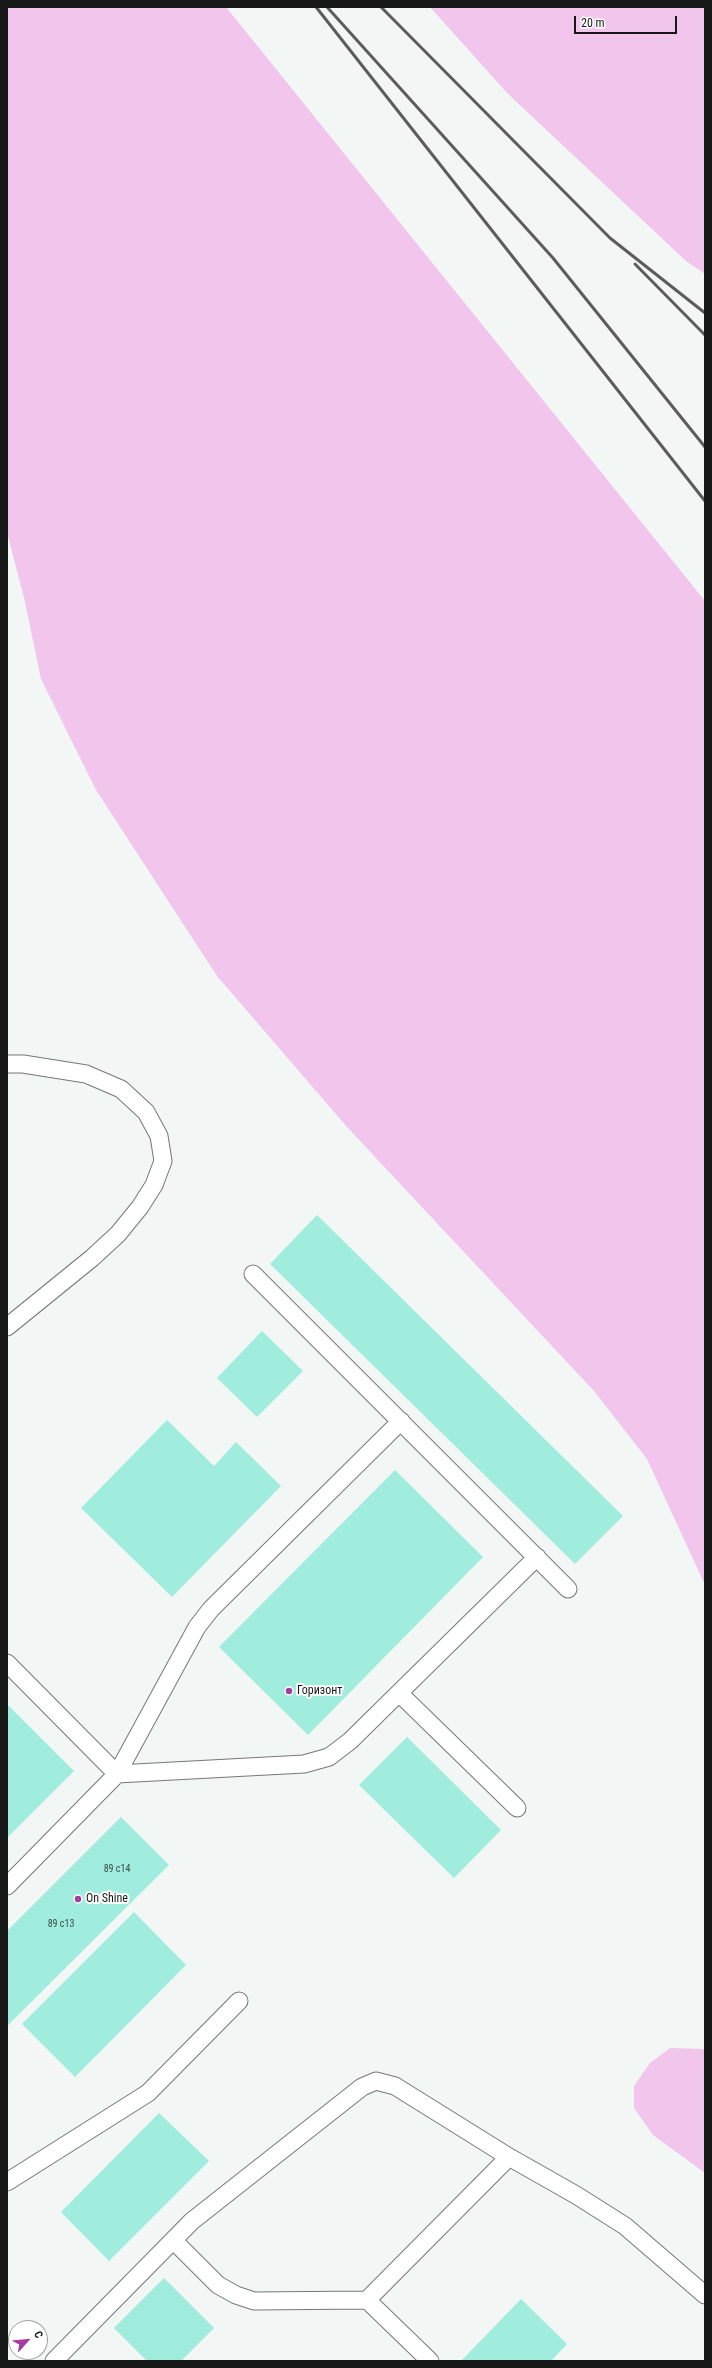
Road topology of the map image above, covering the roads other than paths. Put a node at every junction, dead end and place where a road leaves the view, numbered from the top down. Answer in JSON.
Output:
{"nodes":[{"id":1,"x":7,"y":1064,"type":"edge"},
{"id":2,"x":253,"y":1274,"type":"dead end"},
{"id":3,"x":7,"y":1327,"type":"edge"},
{"id":4,"x":401,"y":1421,"type":"junction"},
{"id":5,"x":537,"y":1557,"type":"junction"},
{"id":6,"x":568,"y":1589,"type":"dead end"},
{"id":7,"x":7,"y":1663,"type":"edge"},
{"id":8,"x":400,"y":1693,"type":"junction"},
{"id":9,"x":117,"y":1774,"type":"junction"},
{"id":10,"x":517,"y":1808,"type":"dead end"},
{"id":11,"x":7,"y":1886,"type":"edge"},
{"id":12,"x":239,"y":2001,"type":"dead end"},
{"id":13,"x":509,"y":2157,"type":"junction"},
{"id":14,"x":7,"y":2182,"type":"edge"},
{"id":15,"x":173,"y":2240,"type":"junction"},
{"id":16,"x":705,"y":2295,"type":"edge"},
{"id":17,"x":366,"y":2300,"type":"junction"},
{"id":18,"x":54,"y":2361,"type":"edge"},
{"id":19,"x":430,"y":2361,"type":"edge"}],
"edges":[{"from":1,"to":3,"type":"lane"},
{"from":2,"to":4,"type":"lane"},
{"from":4,"to":5,"type":"lane"},
{"from":4,"to":9,"type":"lane"},
{"from":5,"to":6,"type":"lane"},
{"from":5,"to":8,"type":"lane"},
{"from":7,"to":9,"type":"lane"},
{"from":8,"to":9,"type":"lane"},
{"from":8,"to":10,"type":"lane"},
{"from":9,"to":11,"type":"lane"},
{"from":12,"to":14,"type":"lane"},
{"from":13,"to":15,"type":"lane"},
{"from":13,"to":16,"type":"lane"},
{"from":13,"to":17,"type":"lane"},
{"from":15,"to":17,"type":"lane"},
{"from":15,"to":18,"type":"lane"},
{"from":17,"to":19,"type":"lane"}]}
